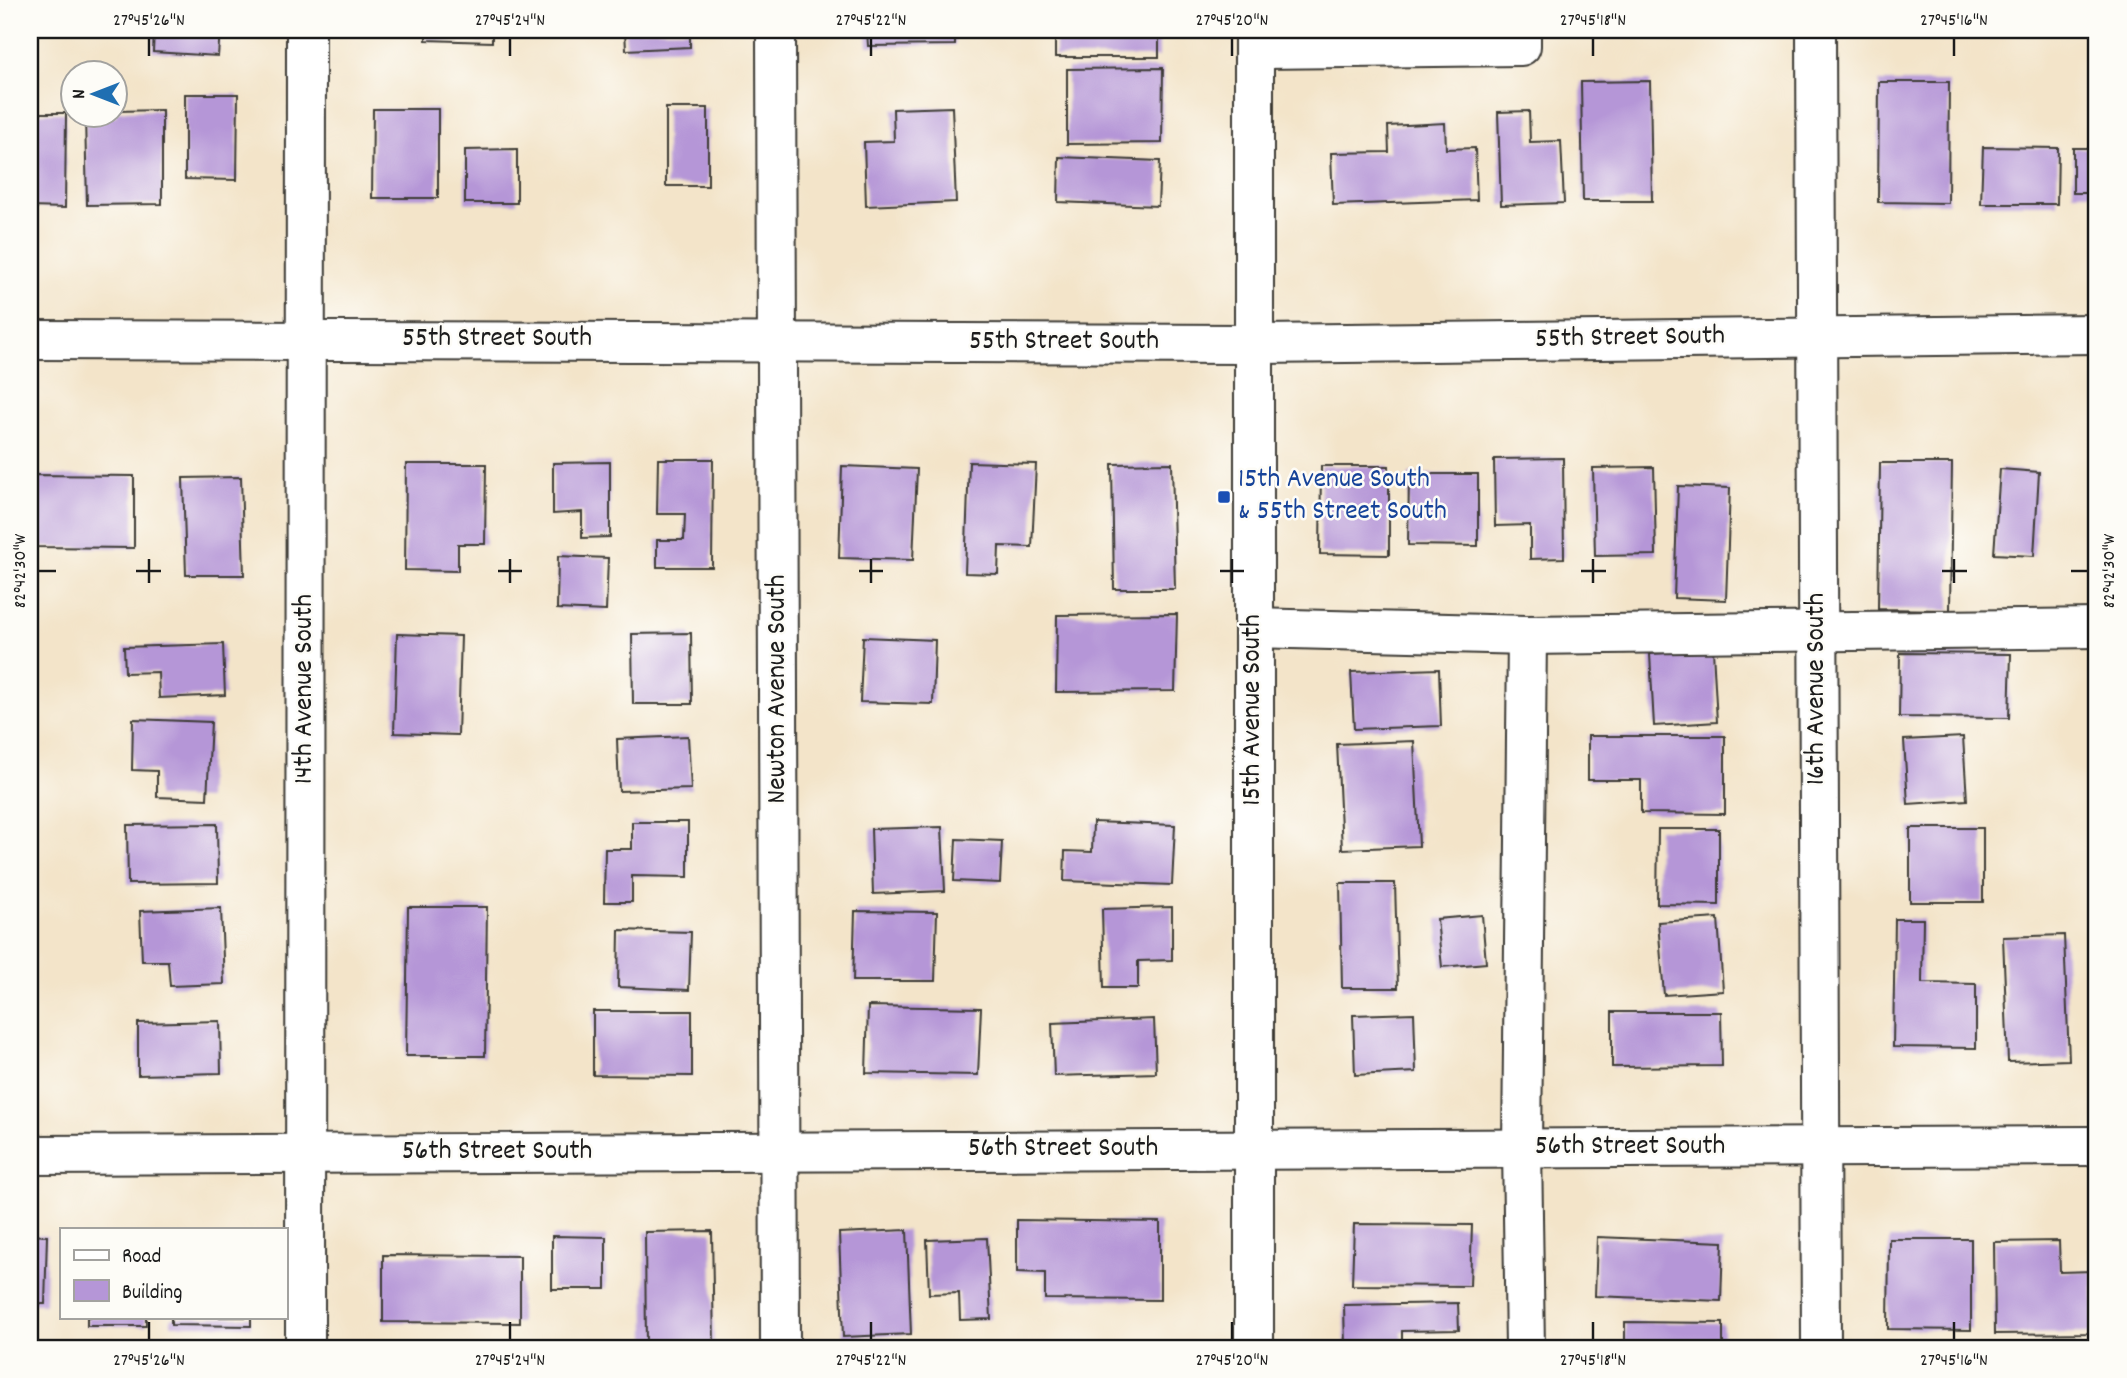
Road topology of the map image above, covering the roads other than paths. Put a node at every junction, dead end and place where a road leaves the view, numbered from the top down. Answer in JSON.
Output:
{"nodes":[{"id":1,"x":306,"y":30,"type":"edge"},
{"id":2,"x":776,"y":30,"type":"edge"},
{"id":3,"x":1521,"y":30,"type":"edge"},
{"id":4,"x":1816,"y":30,"type":"edge"},
{"id":5,"x":1254,"y":39,"type":"edge"},
{"id":6,"x":2097,"y":334,"type":"edge"},
{"id":7,"x":1817,"y":337,"type":"junction"},
{"id":8,"x":30,"y":340,"type":"edge"},
{"id":9,"x":306,"y":340,"type":"junction"},
{"id":10,"x":778,"y":342,"type":"junction"},
{"id":11,"x":1254,"y":344,"type":"junction"},
{"id":12,"x":1254,"y":628,"type":"junction"},
{"id":13,"x":2097,"y":628,"type":"edge"},
{"id":14,"x":1818,"y":630,"type":"junction"},
{"id":15,"x":1527,"y":635,"type":"junction"},
{"id":16,"x":2097,"y":1146,"type":"edge"},
{"id":17,"x":1820,"y":1147,"type":"junction"},
{"id":18,"x":1522,"y":1149,"type":"junction"},
{"id":19,"x":1255,"y":1150,"type":"junction"},
{"id":20,"x":779,"y":1152,"type":"junction"},
{"id":21,"x":305,"y":1154,"type":"junction"},
{"id":22,"x":30,"y":1155,"type":"edge"},
{"id":23,"x":305,"y":1348,"type":"edge"},
{"id":24,"x":780,"y":1348,"type":"edge"},
{"id":25,"x":1254,"y":1348,"type":"edge"},
{"id":26,"x":1525,"y":1348,"type":"edge"},
{"id":27,"x":1821,"y":1348,"type":"edge"}],
"edges":[{"from":1,"to":9,"type":"street","name":"14th Avenue South"},
{"from":2,"to":10,"type":"street","name":"Newton Avenue South"},
{"from":3,"to":5,"type":"street"},
{"from":4,"to":7,"type":"street","name":"16th Avenue South"},
{"from":5,"to":11,"type":"street","name":"15th Avenue South"},
{"from":6,"to":7,"type":"street","name":"55th Street South"},
{"from":7,"to":11,"type":"street","name":"55th Street South"},
{"from":7,"to":14,"type":"street","name":"16th Avenue South"},
{"from":8,"to":9,"type":"street","name":"55th Street South"},
{"from":9,"to":10,"type":"street","name":"55th Street South"},
{"from":9,"to":21,"type":"street","name":"14th Avenue South"},
{"from":10,"to":11,"type":"street","name":"55th Street South"},
{"from":10,"to":20,"type":"street","name":"Newton Avenue South"},
{"from":11,"to":12,"type":"street","name":"15th Avenue South"},
{"from":12,"to":15,"type":"street"},
{"from":12,"to":19,"type":"street","name":"15th Avenue South"},
{"from":13,"to":14,"type":"street"},
{"from":14,"to":15,"type":"street"},
{"from":14,"to":17,"type":"street","name":"16th Avenue South"},
{"from":15,"to":18,"type":"street"},
{"from":16,"to":17,"type":"street","name":"56th Street South"},
{"from":17,"to":18,"type":"street","name":"56th Street South"},
{"from":17,"to":27,"type":"street","name":"16th Avenue South"},
{"from":18,"to":19,"type":"street","name":"56th Street South"},
{"from":18,"to":26,"type":"street"},
{"from":19,"to":20,"type":"street","name":"56th Street South"},
{"from":19,"to":25,"type":"street","name":"15th Avenue South"},
{"from":20,"to":21,"type":"street","name":"56th Street South"},
{"from":20,"to":24,"type":"street","name":"Newton Avenue South"},
{"from":21,"to":22,"type":"street","name":"56th Street South"},
{"from":21,"to":23,"type":"street","name":"14th Avenue South"}]}
